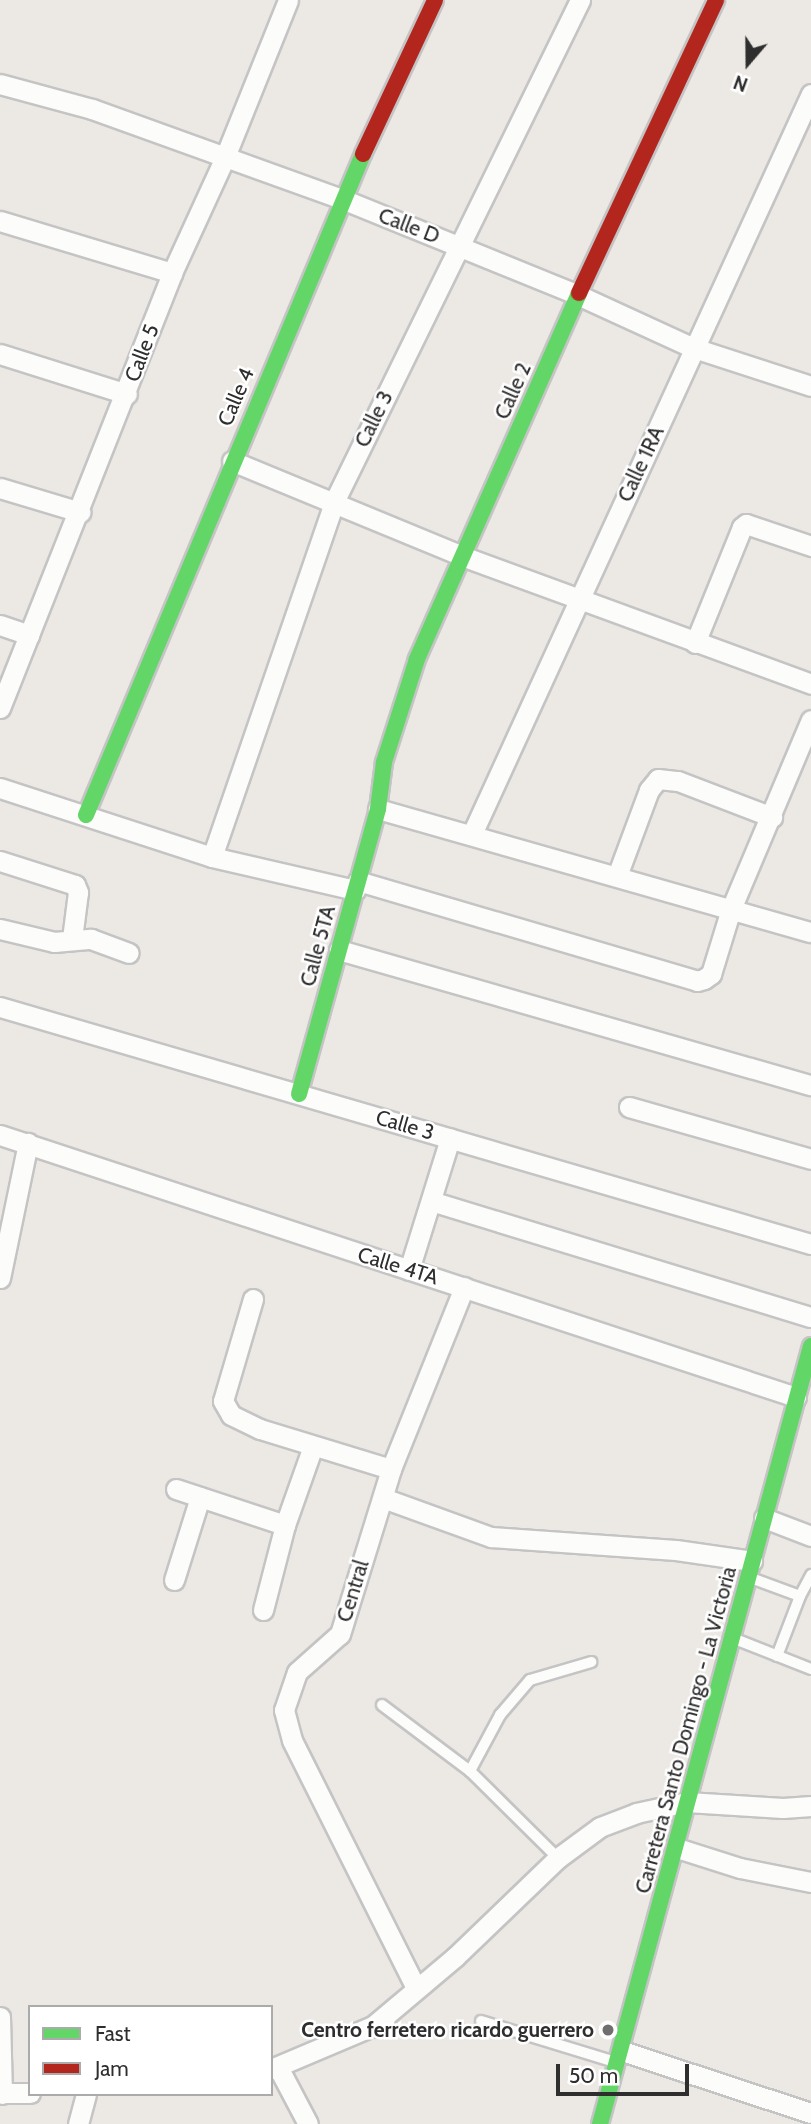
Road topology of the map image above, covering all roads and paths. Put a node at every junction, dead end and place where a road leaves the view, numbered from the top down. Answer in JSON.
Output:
{"nodes":[{"id":1,"x":288,"y":0,"type":"edge"},
{"id":2,"x":435,"y":0,"type":"edge"},
{"id":3,"x":580,"y":0,"type":"edge"},
{"id":4,"x":716,"y":0,"type":"edge"},
{"id":5,"x":0,"y":84,"type":"edge"},
{"id":6,"x":811,"y":93,"type":"edge"},
{"id":7,"x":225,"y":157,"type":"junction"},
{"id":8,"x":342,"y":199,"type":"junction"},
{"id":9,"x":0,"y":221,"type":"edge"},
{"id":10,"x":458,"y":245,"type":"junction"},
{"id":11,"x":172,"y":274,"type":"junction"},
{"id":12,"x":578,"y":295,"type":"junction"},
{"id":13,"x":694,"y":348,"type":"junction"},
{"id":14,"x":0,"y":354,"type":"edge"},
{"id":15,"x":811,"y":386,"type":"edge"},
{"id":16,"x":127,"y":394,"type":"junction"},
{"id":17,"x":232,"y":461,"type":"junction"},
{"id":18,"x":0,"y":488,"type":"edge"},
{"id":19,"x":334,"y":502,"type":"junction"},
{"id":20,"x":80,"y":512,"type":"junction"},
{"id":21,"x":811,"y":546,"type":"edge"},
{"id":22,"x":462,"y":556,"type":"junction"},
{"id":23,"x":579,"y":600,"type":"junction"},
{"id":24,"x":0,"y":625,"type":"edge"},
{"id":25,"x":29,"y":635,"type":"junction"},
{"id":26,"x":695,"y":642,"type":"junction"},
{"id":27,"x":811,"y":684,"type":"edge"},
{"id":28,"x":0,"y":708,"type":"edge"},
{"id":29,"x":811,"y":720,"type":"edge"},
{"id":30,"x":0,"y":788,"type":"edge"},
{"id":31,"x":377,"y":809,"type":"junction"},
{"id":32,"x":86,"y":815,"type":"junction"},
{"id":33,"x":772,"y":817,"type":"junction"},
{"id":34,"x":472,"y":834,"type":"junction"},
{"id":35,"x":212,"y":857,"type":"junction"},
{"id":36,"x":0,"y":861,"type":"edge"},
{"id":37,"x":617,"y":876,"type":"junction"},
{"id":38,"x":357,"y":885,"type":"junction"},
{"id":39,"x":732,"y":909,"type":"junction"},
{"id":40,"x":0,"y":929,"type":"edge"},
{"id":41,"x":811,"y":932,"type":"edge"},
{"id":42,"x":72,"y":939,"type":"junction"},
{"id":43,"x":339,"y":950,"type":"junction"},
{"id":44,"x":129,"y":953,"type":"dead end"},
{"id":45,"x":0,"y":1007,"type":"edge"},
{"id":46,"x":811,"y":1085,"type":"edge"},
{"id":47,"x":299,"y":1094,"type":"junction"},
{"id":48,"x":629,"y":1107,"type":"dead end"},
{"id":49,"x":0,"y":1135,"type":"edge"},
{"id":50,"x":450,"y":1138,"type":"junction"},
{"id":51,"x":28,"y":1143,"type":"junction"},
{"id":52,"x":811,"y":1159,"type":"edge"},
{"id":53,"x":431,"y":1200,"type":"junction"},
{"id":54,"x":811,"y":1244,"type":"edge"},
{"id":55,"x":409,"y":1270,"type":"junction"},
{"id":56,"x":0,"y":1278,"type":"edge"},
{"id":57,"x":464,"y":1287,"type":"junction"},
{"id":58,"x":253,"y":1299,"type":"dead end"},
{"id":59,"x":811,"y":1317,"type":"edge"},
{"id":60,"x":811,"y":1346,"type":"edge"},
{"id":61,"x":796,"y":1397,"type":"junction"},
{"id":62,"x":313,"y":1446,"type":"junction"},
{"id":63,"x":391,"y":1469,"type":"junction"},
{"id":64,"x":176,"y":1489,"type":"dead end"},
{"id":65,"x":200,"y":1497,"type":"junction"},
{"id":66,"x":383,"y":1498,"type":"junction"},
{"id":67,"x":764,"y":1518,"type":"junction"},
{"id":68,"x":285,"y":1525,"type":"junction"},
{"id":69,"x":811,"y":1536,"type":"edge"},
{"id":70,"x":749,"y":1569,"type":"junction"},
{"id":71,"x":811,"y":1575,"type":"edge"},
{"id":72,"x":174,"y":1580,"type":"dead end"},
{"id":73,"x":800,"y":1596,"type":"junction"},
{"id":74,"x":263,"y":1610,"type":"dead end"},
{"id":75,"x":731,"y":1637,"type":"junction"},
{"id":76,"x":778,"y":1656,"type":"junction"},
{"id":77,"x":591,"y":1662,"type":"dead end"},
{"id":78,"x":811,"y":1669,"type":"edge"},
{"id":79,"x":382,"y":1705,"type":"dead end"},
{"id":80,"x":470,"y":1771,"type":"junction"},
{"id":81,"x":687,"y":1802,"type":"junction"},
{"id":82,"x":811,"y":1806,"type":"edge"},
{"id":83,"x":677,"y":1848,"type":"junction"},
{"id":84,"x":558,"y":1857,"type":"junction"},
{"id":85,"x":811,"y":1882,"type":"edge"},
{"id":86,"x":416,"y":1988,"type":"junction"},
{"id":87,"x":0,"y":2017,"type":"edge"},
{"id":88,"x":481,"y":2021,"type":"dead end"},
{"id":89,"x":621,"y":2057,"type":"junction"},
{"id":90,"x":275,"y":2068,"type":"edge"},
{"id":91,"x":28,"y":2093,"type":"edge"},
{"id":92,"x":1,"y":2094,"type":"edge"},
{"id":93,"x":85,"y":2096,"type":"edge"},
{"id":94,"x":811,"y":2113,"type":"edge"},
{"id":95,"x":78,"y":2124,"type":"edge"},
{"id":96,"x":308,"y":2124,"type":"edge"},
{"id":97,"x":600,"y":2124,"type":"edge"}],
"edges":[{"from":1,"to":7,"type":"street","name":"Calle 5"},
{"from":2,"to":8,"type":"street","name":"Calle 4"},
{"from":3,"to":10,"type":"street","name":"Calle 3"},
{"from":4,"to":12,"type":"street","name":"Calle 2"},
{"from":5,"to":7,"type":"street","name":"Calle D"},
{"from":6,"to":13,"type":"street","name":"Calle 1RA"},
{"from":7,"to":8,"type":"street","name":"Calle D"},
{"from":7,"to":11,"type":"street","name":"Calle 5"},
{"from":8,"to":10,"type":"street","name":"Calle D"},
{"from":8,"to":17,"type":"street","name":"Calle 4"},
{"from":9,"to":11,"type":"street"},
{"from":10,"to":12,"type":"street","name":"Calle D"},
{"from":10,"to":19,"type":"street","name":"Calle 3"},
{"from":11,"to":16,"type":"street","name":"Calle 5"},
{"from":12,"to":13,"type":"street","name":"Calle D"},
{"from":12,"to":22,"type":"street","name":"Calle 2"},
{"from":13,"to":15,"type":"street","name":"Calle D"},
{"from":13,"to":23,"type":"street","name":"Calle 1RA"},
{"from":14,"to":16,"type":"street"},
{"from":16,"to":20,"type":"street","name":"Calle 5"},
{"from":17,"to":19,"type":"street"},
{"from":17,"to":32,"type":"street","name":"Calle 4"},
{"from":18,"to":20,"type":"street"},
{"from":19,"to":22,"type":"street"},
{"from":19,"to":35,"type":"street","name":"Calle 3"},
{"from":20,"to":25,"type":"street","name":"Calle 5"},
{"from":21,"to":26,"type":"street"},
{"from":22,"to":23,"type":"street"},
{"from":22,"to":31,"type":"street","name":"Calle 2"},
{"from":23,"to":26,"type":"street"},
{"from":23,"to":34,"type":"street","name":"Calle 1RA"},
{"from":24,"to":25,"type":"street"},
{"from":25,"to":28,"type":"street","name":"Calle 5"},
{"from":26,"to":27,"type":"street"},
{"from":29,"to":33,"type":"street"},
{"from":30,"to":32,"type":"street"},
{"from":31,"to":34,"type":"street"},
{"from":31,"to":38,"type":"street","name":"Calle 5TA"},
{"from":32,"to":35,"type":"street"},
{"from":33,"to":37,"type":"street"},
{"from":33,"to":39,"type":"street"},
{"from":34,"to":37,"type":"street"},
{"from":35,"to":38,"type":"street"},
{"from":36,"to":42,"type":"street"},
{"from":37,"to":39,"type":"street"},
{"from":38,"to":39,"type":"street"},
{"from":38,"to":43,"type":"street","name":"Calle 5TA"},
{"from":39,"to":41,"type":"street"},
{"from":40,"to":42,"type":"street"},
{"from":42,"to":44,"type":"street"},
{"from":43,"to":46,"type":"street"},
{"from":43,"to":47,"type":"street","name":"Calle 5TA"},
{"from":45,"to":47,"type":"street","name":"Calle 3"},
{"from":47,"to":50,"type":"street","name":"Calle 3"},
{"from":48,"to":52,"type":"street"},
{"from":49,"to":51,"type":"street","name":"Calle 4TA"},
{"from":50,"to":53,"type":"street"},
{"from":50,"to":54,"type":"street","name":"Calle 3"},
{"from":51,"to":55,"type":"street","name":"Calle 4TA"},
{"from":51,"to":56,"type":"street"},
{"from":53,"to":55,"type":"street"},
{"from":53,"to":59,"type":"street"},
{"from":55,"to":57,"type":"street","name":"Calle 4TA"},
{"from":57,"to":61,"type":"street","name":"Calle 4TA"},
{"from":57,"to":63,"type":"street","name":"Central"},
{"from":58,"to":62,"type":"street"},
{"from":60,"to":61,"type":"street","name":"Carretera Santo Domingo - La Victoria"},
{"from":61,"to":67,"type":"street","name":"Carretera Santo Domingo - La Victoria"},
{"from":62,"to":63,"type":"street"},
{"from":62,"to":68,"type":"street"},
{"from":63,"to":66,"type":"street","name":"Central"},
{"from":64,"to":65,"type":"street"},
{"from":65,"to":68,"type":"street"},
{"from":65,"to":72,"type":"street"},
{"from":66,"to":70,"type":"street"},
{"from":66,"to":86,"type":"street","name":"Central"},
{"from":67,"to":69,"type":"street"},
{"from":67,"to":70,"type":"street","name":"Carretera Santo Domingo - La Victoria"},
{"from":68,"to":74,"type":"street"},
{"from":70,"to":73,"type":"lane"},
{"from":70,"to":75,"type":"street","name":"Carretera Santo Domingo - La Victoria"},
{"from":71,"to":73,"type":"lane"},
{"from":73,"to":76,"type":"lane"},
{"from":75,"to":76,"type":"lane"},
{"from":75,"to":81,"type":"street","name":"Carretera Santo Domingo - La Victoria"},
{"from":76,"to":78,"type":"lane"},
{"from":77,"to":80,"type":"lane"},
{"from":79,"to":80,"type":"lane"},
{"from":80,"to":84,"type":"lane"},
{"from":81,"to":82,"type":"street"},
{"from":81,"to":83,"type":"street","name":"Carretera Santo Domingo - La Victoria"},
{"from":81,"to":84,"type":"street"},
{"from":83,"to":85,"type":"street"},
{"from":83,"to":89,"type":"street","name":"Carretera Santo Domingo - La Victoria"},
{"from":84,"to":86,"type":"street"},
{"from":86,"to":90,"type":"street"},
{"from":87,"to":92,"type":"street"},
{"from":88,"to":89,"type":"lane"},
{"from":89,"to":94,"type":"street"},
{"from":89,"to":97,"type":"street","name":"Carretera Santo Domingo - La Victoria"},
{"from":90,"to":96,"type":"street"},
{"from":91,"to":92,"type":"street"},
{"from":93,"to":95,"type":"street"}]}
